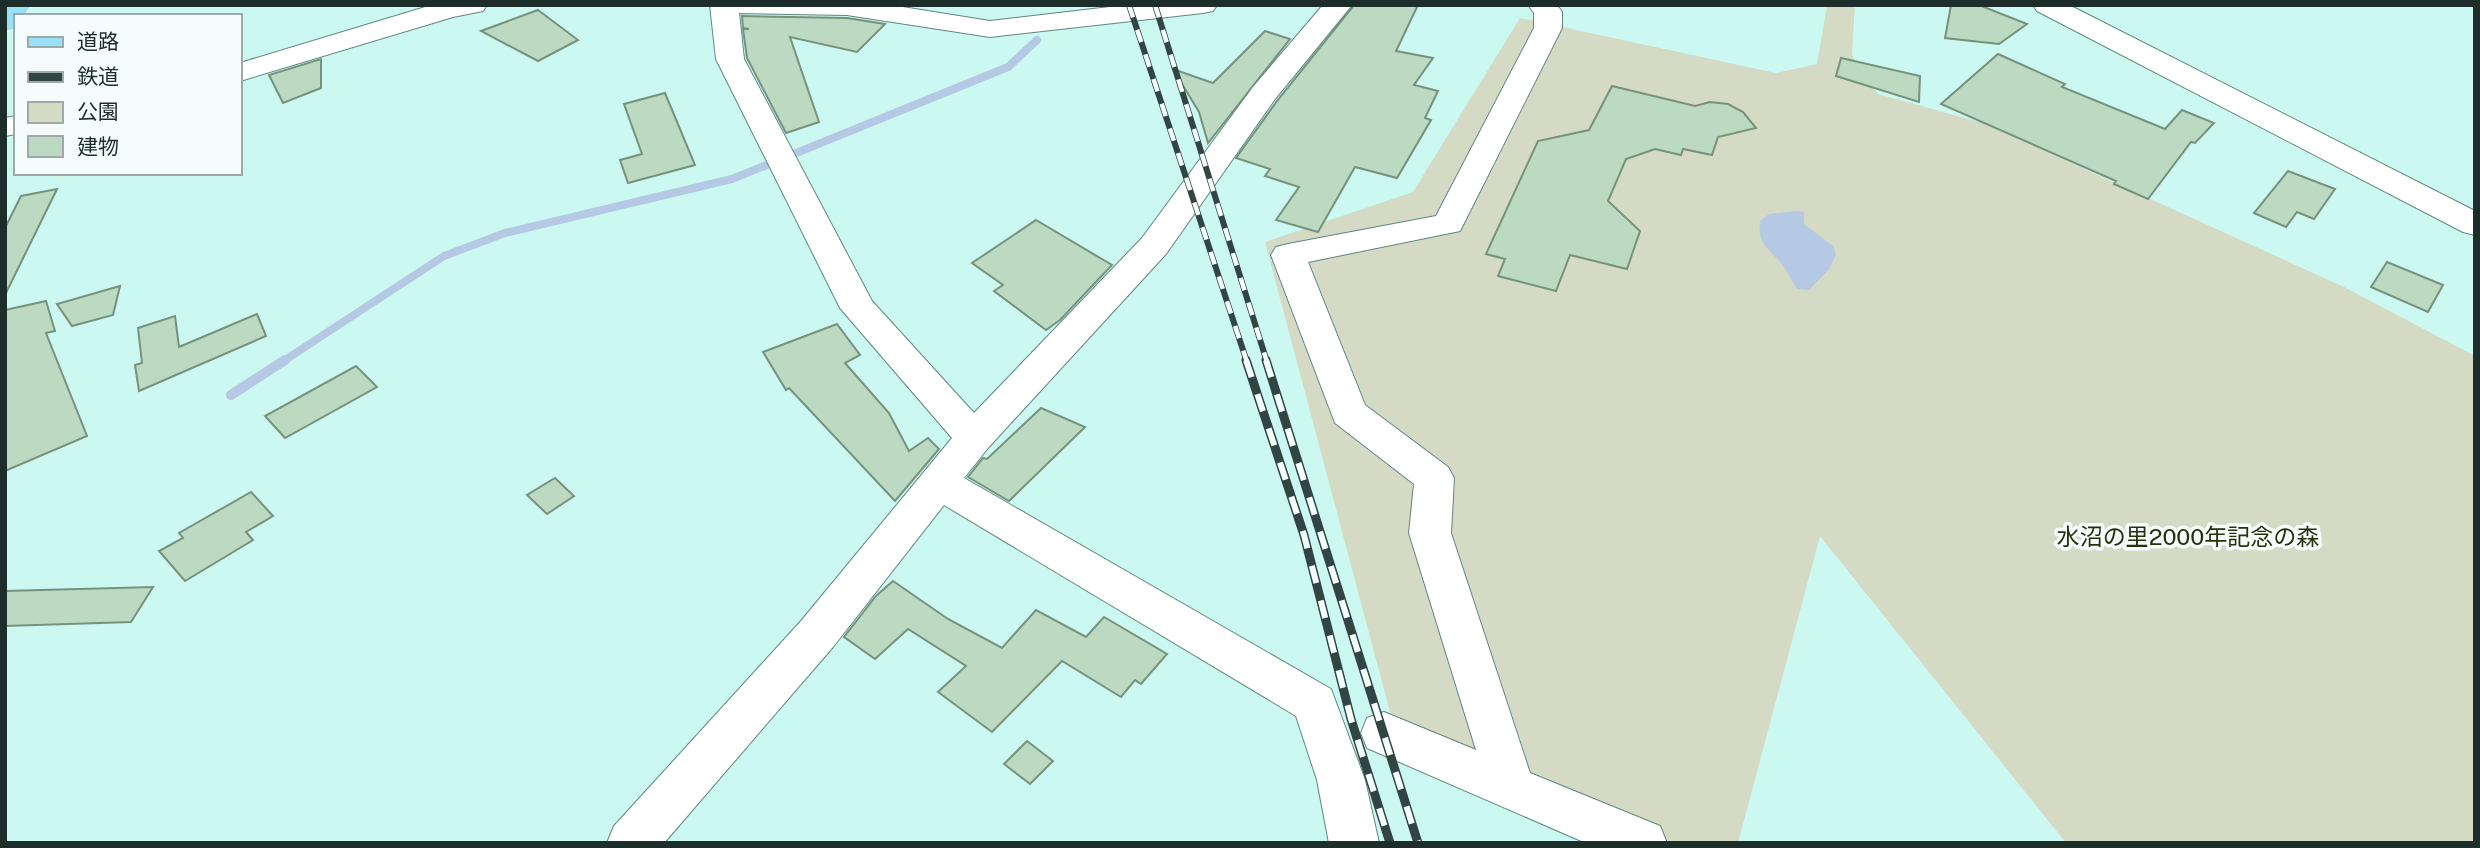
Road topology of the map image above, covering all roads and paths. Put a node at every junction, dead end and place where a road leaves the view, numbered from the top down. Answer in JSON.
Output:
{"nodes":[{"id":1,"x":17,"y":5,"type":"edge"},
{"id":2,"x":472,"y":5,"type":"edge"},
{"id":3,"x":724,"y":5,"type":"edge"},
{"id":4,"x":738,"y":5,"type":"edge"},
{"id":5,"x":1203,"y":5,"type":"edge"},
{"id":6,"x":1338,"y":5,"type":"edge"},
{"id":7,"x":1542,"y":5,"type":"edge"},
{"id":8,"x":2047,"y":5,"type":"edge"},
{"id":9,"x":5,"y":23,"type":"edge"},
{"id":10,"x":242,"y":71,"type":"edge"},
{"id":11,"x":2475,"y":225,"type":"edge"},
{"id":12,"x":974,"y":438,"type":"junction"},
{"id":13,"x":940,"y":484,"type":"junction"},
{"id":14,"x":1384,"y":733,"type":"dead end"},
{"id":15,"x":1511,"y":787,"type":"junction"},
{"id":16,"x":632,"y":843,"type":"edge"},
{"id":17,"x":1354,"y":843,"type":"edge"},
{"id":18,"x":1642,"y":843,"type":"edge"}],
"edges":[{"from":1,"to":9,"type":"main road"},
{"from":2,"to":10,"type":"street"},
{"from":3,"to":12,"type":"street"},
{"from":4,"to":5,"type":"street"},
{"from":6,"to":12,"type":"street"},
{"from":7,"to":15,"type":"street"},
{"from":8,"to":11,"type":"street"},
{"from":12,"to":13,"type":"street"},
{"from":13,"to":16,"type":"street"},
{"from":13,"to":17,"type":"street"},
{"from":14,"to":15,"type":"street"},
{"from":15,"to":18,"type":"street"}]}
